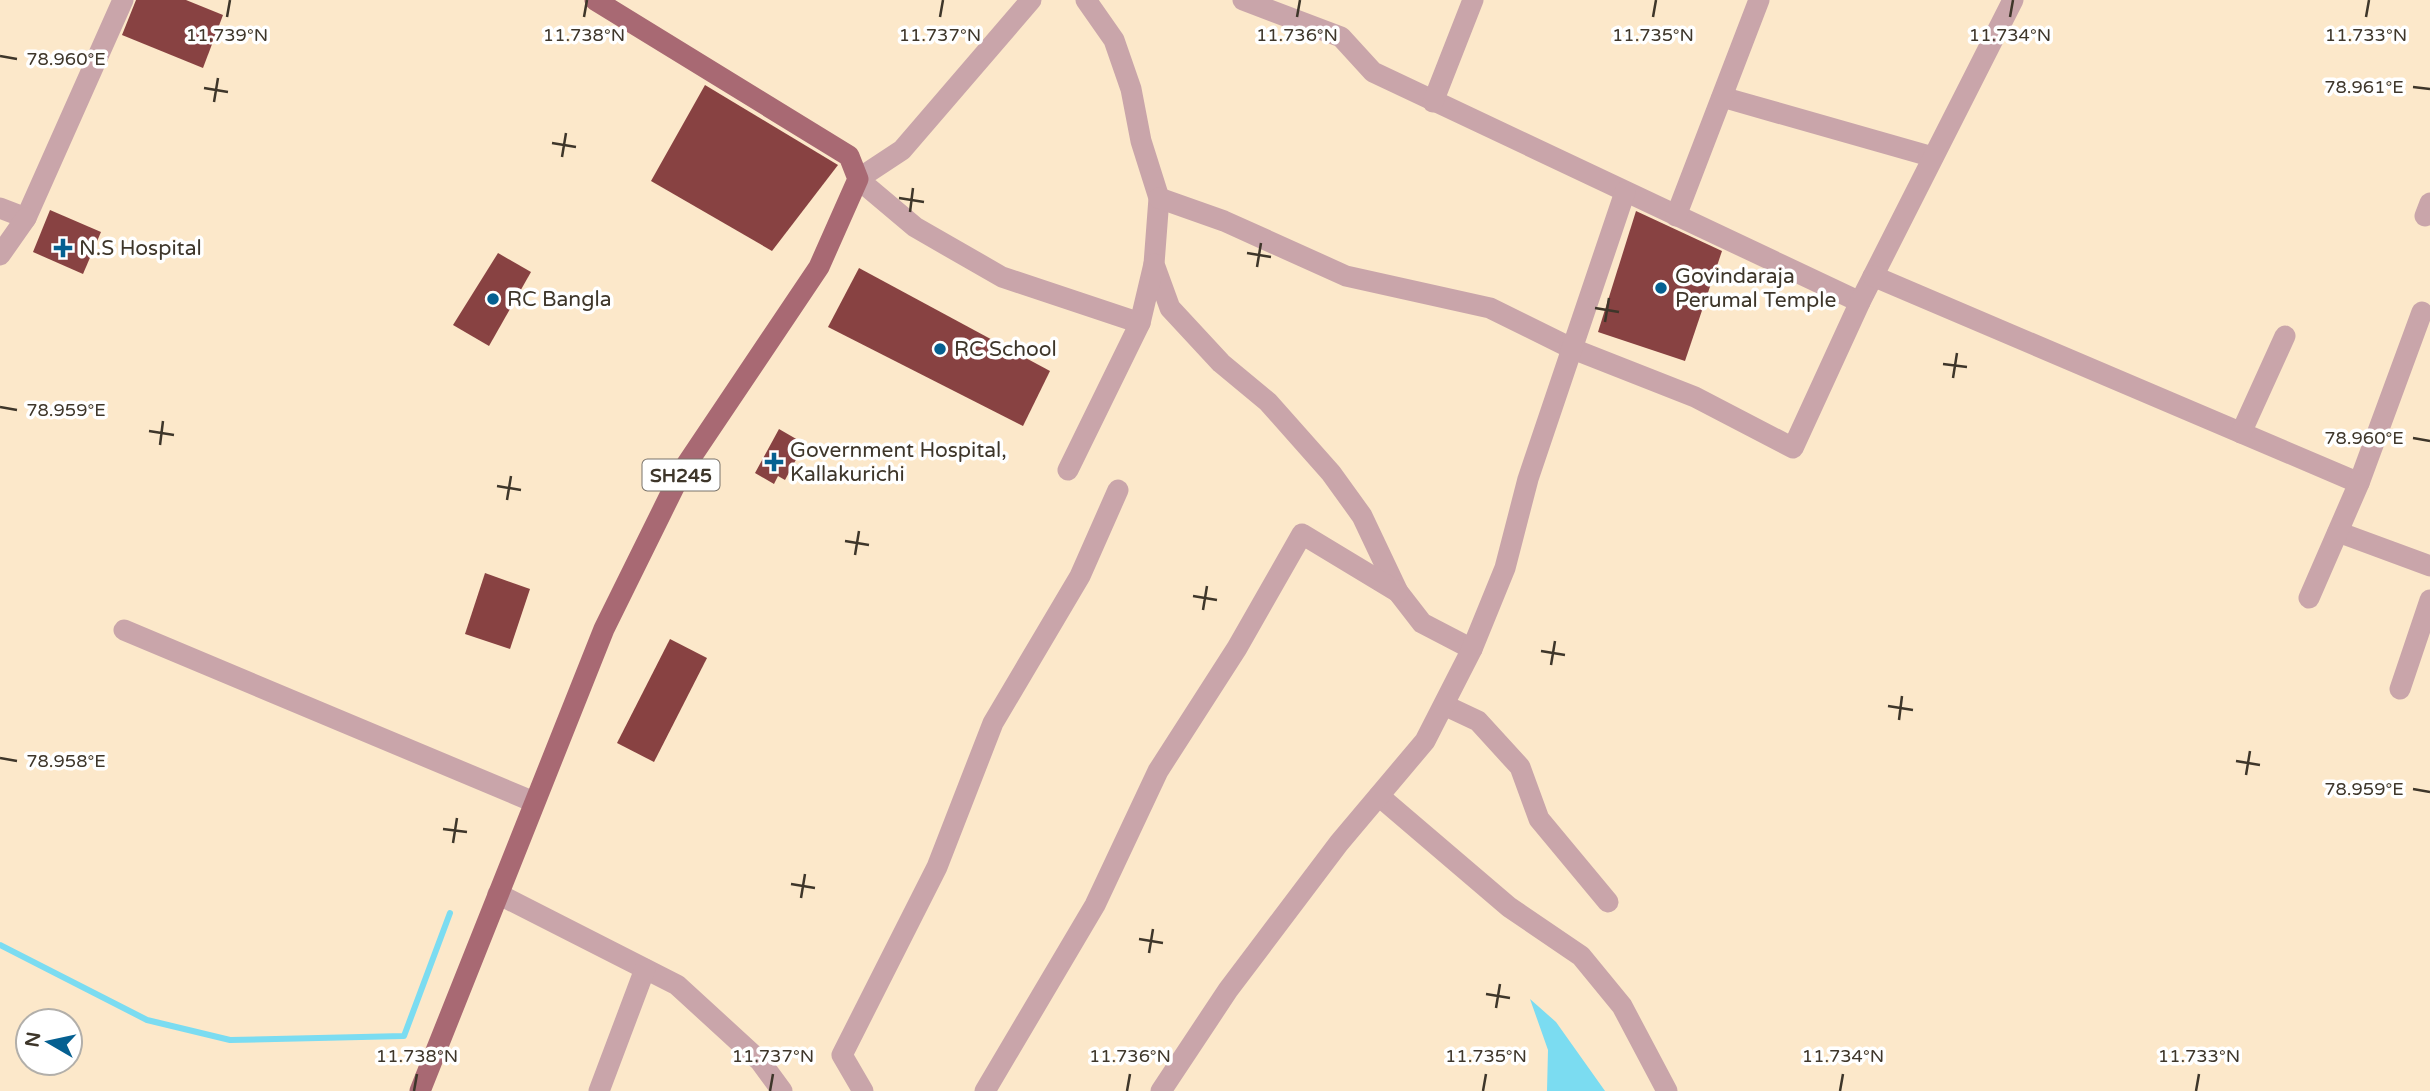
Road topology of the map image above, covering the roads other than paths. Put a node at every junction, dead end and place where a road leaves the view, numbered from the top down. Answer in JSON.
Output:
{"nodes":[{"id":1,"x":122,"y":0,"type":"edge"},
{"id":2,"x":595,"y":0,"type":"edge"},
{"id":3,"x":1031,"y":0,"type":"edge"},
{"id":4,"x":1243,"y":0,"type":"edge"},
{"id":5,"x":1473,"y":0,"type":"edge"},
{"id":6,"x":1759,"y":0,"type":"edge"},
{"id":7,"x":2013,"y":0,"type":"edge"},
{"id":8,"x":1094,"y":3,"type":"edge"},
{"id":9,"x":1277,"y":5,"type":"edge"},
{"id":10,"x":1722,"y":97,"type":"junction"},
{"id":11,"x":1433,"y":102,"type":"junction"},
{"id":12,"x":1933,"y":157,"type":"junction"},
{"id":13,"x":858,"y":179,"type":"junction"},
{"id":14,"x":1625,"y":192,"type":"junction"},
{"id":15,"x":1159,"y":198,"type":"junction"},
{"id":16,"x":0,"y":208,"type":"edge"},
{"id":17,"x":1676,"y":216,"type":"junction"},
{"id":18,"x":26,"y":218,"type":"junction"},
{"id":19,"x":0,"y":255,"type":"edge"},
{"id":20,"x":1154,"y":264,"type":"junction"},
{"id":21,"x":1873,"y":276,"type":"junction"},
{"id":22,"x":1860,"y":302,"type":"junction"},
{"id":23,"x":2422,"y":312,"type":"dead end"},
{"id":24,"x":1140,"y":323,"type":"junction"},
{"id":25,"x":2285,"y":335,"type":"dead end"},
{"id":26,"x":1573,"y":349,"type":"junction"},
{"id":27,"x":2241,"y":433,"type":"junction"},
{"id":28,"x":1068,"y":470,"type":"dead end"},
{"id":29,"x":2359,"y":483,"type":"junction"},
{"id":30,"x":1118,"y":490,"type":"dead end"},
{"id":31,"x":2338,"y":532,"type":"junction"},
{"id":32,"x":2430,"y":566,"type":"edge"},
{"id":33,"x":1398,"y":592,"type":"junction"},
{"id":34,"x":2309,"y":598,"type":"dead end"},
{"id":35,"x":2430,"y":600,"type":"edge"},
{"id":36,"x":124,"y":630,"type":"dead end"},
{"id":37,"x":1472,"y":649,"type":"junction"},
{"id":38,"x":2400,"y":689,"type":"dead end"},
{"id":39,"x":1444,"y":705,"type":"junction"},
{"id":40,"x":1378,"y":796,"type":"junction"},
{"id":41,"x":534,"y":802,"type":"junction"},
{"id":42,"x":498,"y":894,"type":"junction"},
{"id":43,"x":1608,"y":902,"type":"dead end"},
{"id":44,"x":645,"y":969,"type":"junction"},
{"id":45,"x":420,"y":1091,"type":"edge"},
{"id":46,"x":599,"y":1091,"type":"edge"},
{"id":47,"x":782,"y":1091,"type":"edge"},
{"id":48,"x":863,"y":1091,"type":"edge"},
{"id":49,"x":985,"y":1091,"type":"edge"},
{"id":50,"x":1161,"y":1091,"type":"edge"},
{"id":51,"x":1667,"y":1091,"type":"edge"}],
"edges":[{"from":1,"to":18,"type":"street"},
{"from":2,"to":13,"type":"main road"},
{"from":3,"to":13,"type":"street"},
{"from":4,"to":9,"type":"street"},
{"from":5,"to":11,"type":"street"},
{"from":6,"to":10,"type":"street"},
{"from":7,"to":12,"type":"street"},
{"from":8,"to":15,"type":"street"},
{"from":9,"to":11,"type":"street"},
{"from":10,"to":12,"type":"street"},
{"from":10,"to":17,"type":"street"},
{"from":11,"to":14,"type":"street"},
{"from":12,"to":21,"type":"street"},
{"from":13,"to":24,"type":"street"},
{"from":13,"to":41,"type":"main road","number":"SH245"},
{"from":14,"to":17,"type":"street"},
{"from":14,"to":26,"type":"street"},
{"from":15,"to":20,"type":"street"},
{"from":15,"to":26,"type":"street"},
{"from":16,"to":18,"type":"street"},
{"from":17,"to":22,"type":"street"},
{"from":18,"to":19,"type":"street"},
{"from":20,"to":24,"type":"street"},
{"from":20,"to":33,"type":"street"},
{"from":21,"to":22,"type":"street"},
{"from":21,"to":27,"type":"street"},
{"from":22,"to":26,"type":"street"},
{"from":23,"to":29,"type":"street"},
{"from":24,"to":28,"type":"street"},
{"from":25,"to":27,"type":"street"},
{"from":26,"to":37,"type":"street"},
{"from":27,"to":29,"type":"street"},
{"from":29,"to":31,"type":"street"},
{"from":30,"to":48,"type":"street"},
{"from":31,"to":32,"type":"street"},
{"from":31,"to":34,"type":"street"},
{"from":33,"to":37,"type":"street"},
{"from":33,"to":49,"type":"street"},
{"from":35,"to":38,"type":"street"},
{"from":36,"to":41,"type":"street"},
{"from":37,"to":39,"type":"street"},
{"from":39,"to":40,"type":"street"},
{"from":39,"to":43,"type":"street"},
{"from":40,"to":50,"type":"street"},
{"from":40,"to":51,"type":"street"},
{"from":41,"to":42,"type":"main road","number":"SH245"},
{"from":42,"to":44,"type":"street"},
{"from":42,"to":45,"type":"main road","number":"SH245"},
{"from":44,"to":46,"type":"street"},
{"from":44,"to":47,"type":"street"}]}
